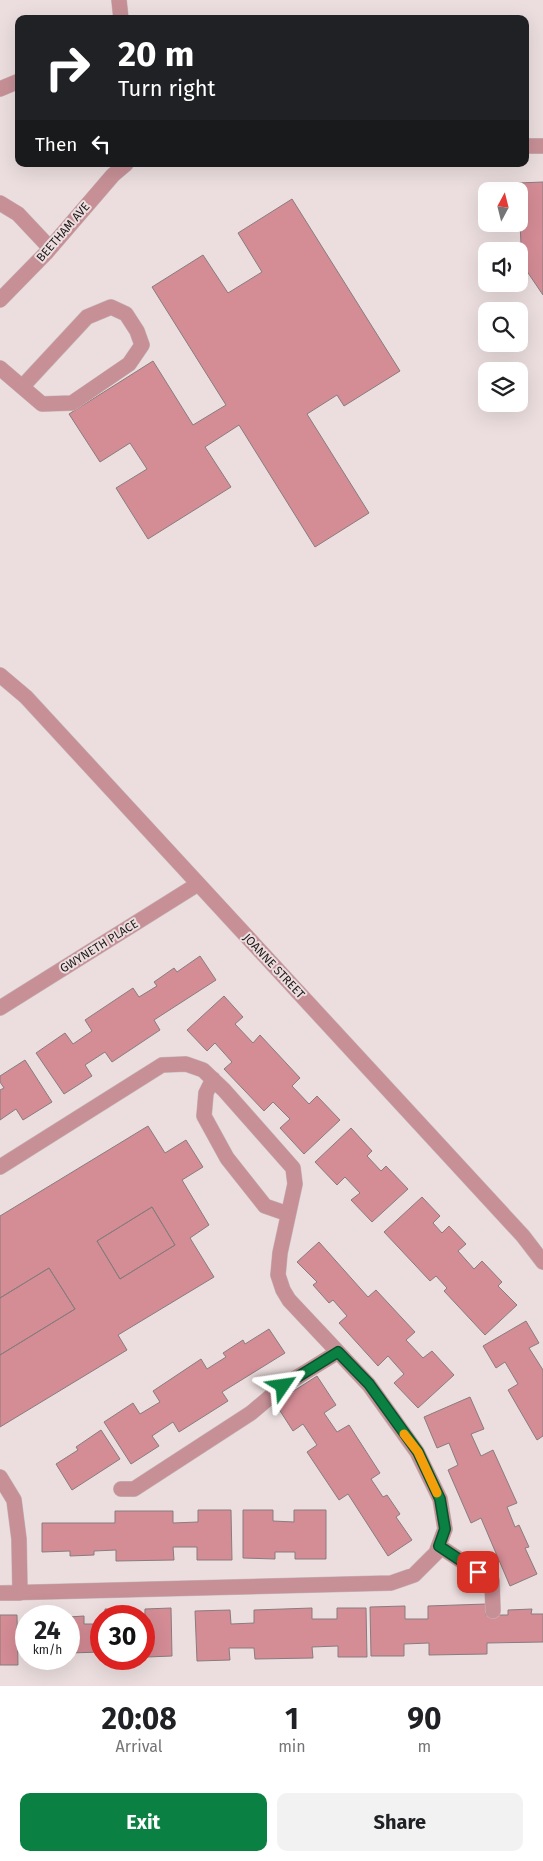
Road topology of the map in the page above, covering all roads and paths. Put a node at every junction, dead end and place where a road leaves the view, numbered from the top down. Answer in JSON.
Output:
{"nodes":[{"id":1,"x":119,"y":0,"type":"edge"},
{"id":2,"x":121,"y":15,"type":"edge"},
{"id":3,"x":15,"y":83,"type":"edge"},
{"id":4,"x":0,"y":89,"type":"edge"},
{"id":5,"x":529,"y":146,"type":"edge"},
{"id":6,"x":543,"y":146,"type":"edge"},
{"id":7,"x":122,"y":167,"type":"edge"},
{"id":8,"x":0,"y":203,"type":"edge"},
{"id":9,"x":50,"y":248,"type":"junction"},
{"id":10,"x":0,"y":300,"type":"edge"},
{"id":11,"x":0,"y":368,"type":"edge"},
{"id":12,"x":22,"y":387,"type":"junction"},
{"id":13,"x":0,"y":675,"type":"edge"},
{"id":14,"x":198,"y":884,"type":"junction"},
{"id":15,"x":0,"y":1008,"type":"edge"},
{"id":16,"x":213,"y":1079,"type":"junction"},
{"id":17,"x":0,"y":1167,"type":"edge"},
{"id":18,"x":288,"y":1214,"type":"junction"},
{"id":19,"x":543,"y":1262,"type":"edge"},
{"id":20,"x":338,"y":1352,"type":"junction"},
{"id":21,"x":0,"y":1477,"type":"edge"},
{"id":22,"x":121,"y":1489,"type":"dead end"},
{"id":23,"x":439,"y":1546,"type":"junction"},
{"id":24,"x":0,"y":1593,"type":"edge"},
{"id":25,"x":20,"y":1593,"type":"junction"},
{"id":26,"x":493,"y":1612,"type":"dead end"}],
"edges":[{"from":1,"to":2,"type":"street"},
{"from":3,"to":4,"type":"street"},
{"from":5,"to":6,"type":"street"},
{"from":7,"to":9,"type":"street","name":"BEETHAM AVE"},
{"from":8,"to":9,"type":"street"},
{"from":9,"to":10,"type":"street","name":"BEETHAM AVE"},
{"from":11,"to":12,"type":"street"},
{"from":12,"to":12,"type":"street"},
{"from":13,"to":14,"type":"street","name":"JOANNE STREET"},
{"from":14,"to":15,"type":"street","name":"GWYNETH PLACE"},
{"from":14,"to":19,"type":"street","name":"JOANNE STREET"},
{"from":16,"to":17,"type":"street"},
{"from":16,"to":18,"type":"street"},
{"from":16,"to":18,"type":"street"},
{"from":18,"to":20,"type":"street"},
{"from":20,"to":22,"type":"street"},
{"from":20,"to":23,"type":"street"},
{"from":21,"to":25,"type":"street"},
{"from":23,"to":25,"type":"street"},
{"from":23,"to":26,"type":"street"},
{"from":24,"to":25,"type":"street"}]}
